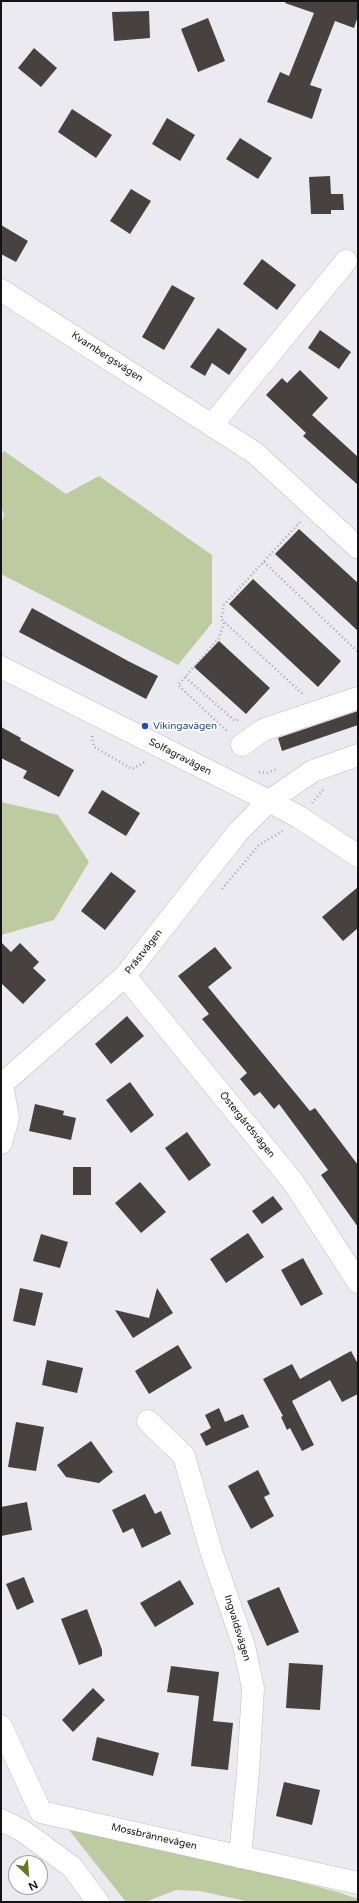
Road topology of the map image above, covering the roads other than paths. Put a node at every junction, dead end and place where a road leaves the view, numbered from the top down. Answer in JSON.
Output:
{"nodes":[{"id":1,"x":346,"y":261,"type":"dead end"},
{"id":2,"x":1,"y":290,"type":"edge"},
{"id":3,"x":212,"y":425,"type":"junction"},
{"id":4,"x":358,"y":548,"type":"edge"},
{"id":5,"x":1,"y":667,"type":"edge"},
{"id":6,"x":358,"y":698,"type":"edge"},
{"id":7,"x":242,"y":745,"type":"road end"},
{"id":8,"x":358,"y":755,"type":"edge"},
{"id":9,"x":269,"y":801,"type":"junction"},
{"id":10,"x":358,"y":856,"type":"edge"},
{"id":11,"x":125,"y":976,"type":"junction"},
{"id":12,"x":2,"y":1085,"type":"edge"},
{"id":13,"x":1,"y":1143,"type":"edge"},
{"id":14,"x":358,"y":1282,"type":"edge"},
{"id":15,"x":148,"y":1421,"type":"dead end"},
{"id":16,"x":1,"y":1726,"type":"edge"},
{"id":17,"x":1,"y":1820,"type":"edge"},
{"id":18,"x":240,"y":1857,"type":"junction"},
{"id":19,"x":358,"y":1883,"type":"edge"},
{"id":20,"x":98,"y":1902,"type":"edge"}],
"edges":[{"from":1,"to":3,"type":"street"},
{"from":2,"to":3,"type":"street","name":"Kvarnbergsvägen"},
{"from":3,"to":4,"type":"street","name":"Kvarnbergsvägen"},
{"from":5,"to":9,"type":"street","name":"Solfagravägen"},
{"from":6,"to":7,"type":"street"},
{"from":8,"to":9,"type":"street"},
{"from":9,"to":10,"type":"street"},
{"from":9,"to":11,"type":"street","name":"Prästvägen"},
{"from":11,"to":12,"type":"street","name":"Prästvägen"},
{"from":11,"to":14,"type":"street","name":"Östergårdsvägen"},
{"from":12,"to":13,"type":"street"},
{"from":15,"to":18,"type":"street","name":"Ingvaldsvägen"},
{"from":16,"to":18,"type":"street","name":"Mossbrännevägen"},
{"from":17,"to":20,"type":"street"},
{"from":18,"to":19,"type":"street","name":"Mossbrännevägen"}]}
